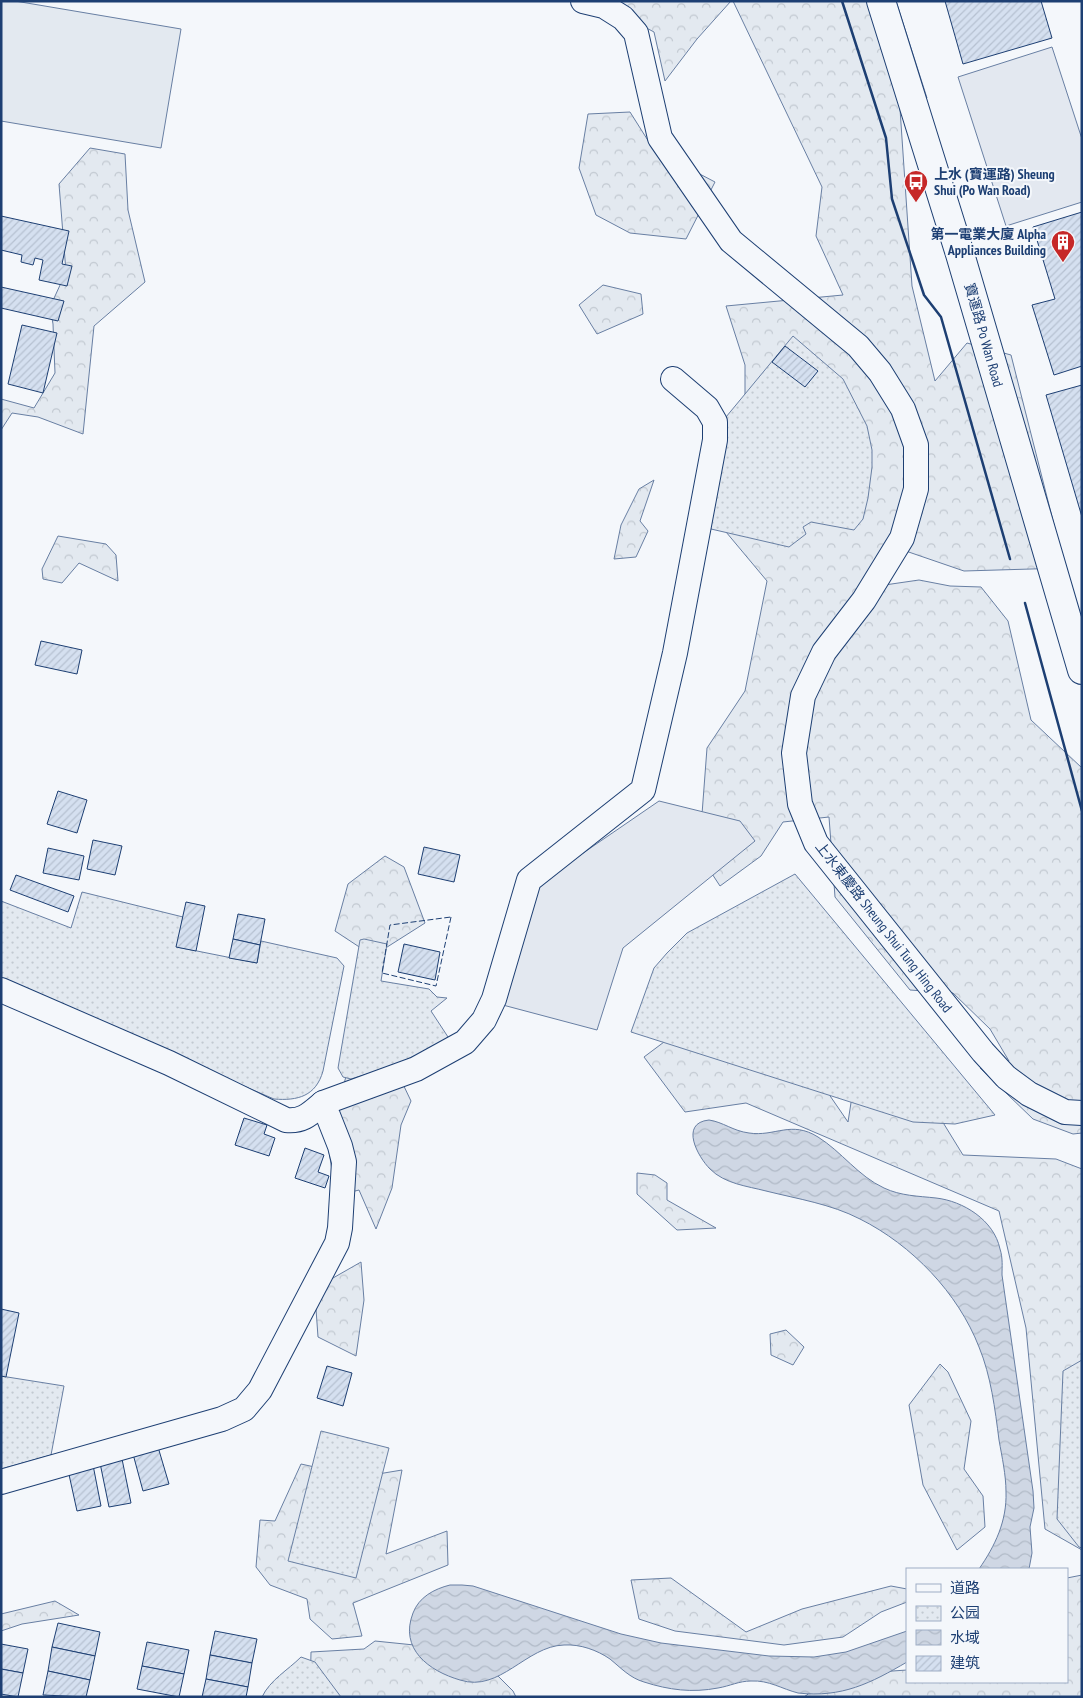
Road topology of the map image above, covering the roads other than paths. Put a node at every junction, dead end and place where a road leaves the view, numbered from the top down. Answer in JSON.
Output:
{"nodes":[{"id":1,"x":583,"y":1,"type":"edge"},
{"id":2,"x":881,"y":1,"type":"edge"},
{"id":3,"x":673,"y":379,"type":"dead end"},
{"id":4,"x":1082,"y":670,"type":"edge"},
{"id":5,"x":1,"y":990,"type":"edge"},
{"id":6,"x":323,"y":1103,"type":"junction"},
{"id":7,"x":1082,"y":1113,"type":"edge"},
{"id":8,"x":1,"y":1482,"type":"edge"}],
"edges":[{"from":1,"to":7,"type":"street","name":"上水東慶路 Sheung Shui Tung Hing Road"},
{"from":2,"to":4,"type":"street","name":"寶運路 Po Wan Road"},
{"from":3,"to":6,"type":"street"},
{"from":5,"to":6,"type":"street"},
{"from":6,"to":8,"type":"street"}]}
